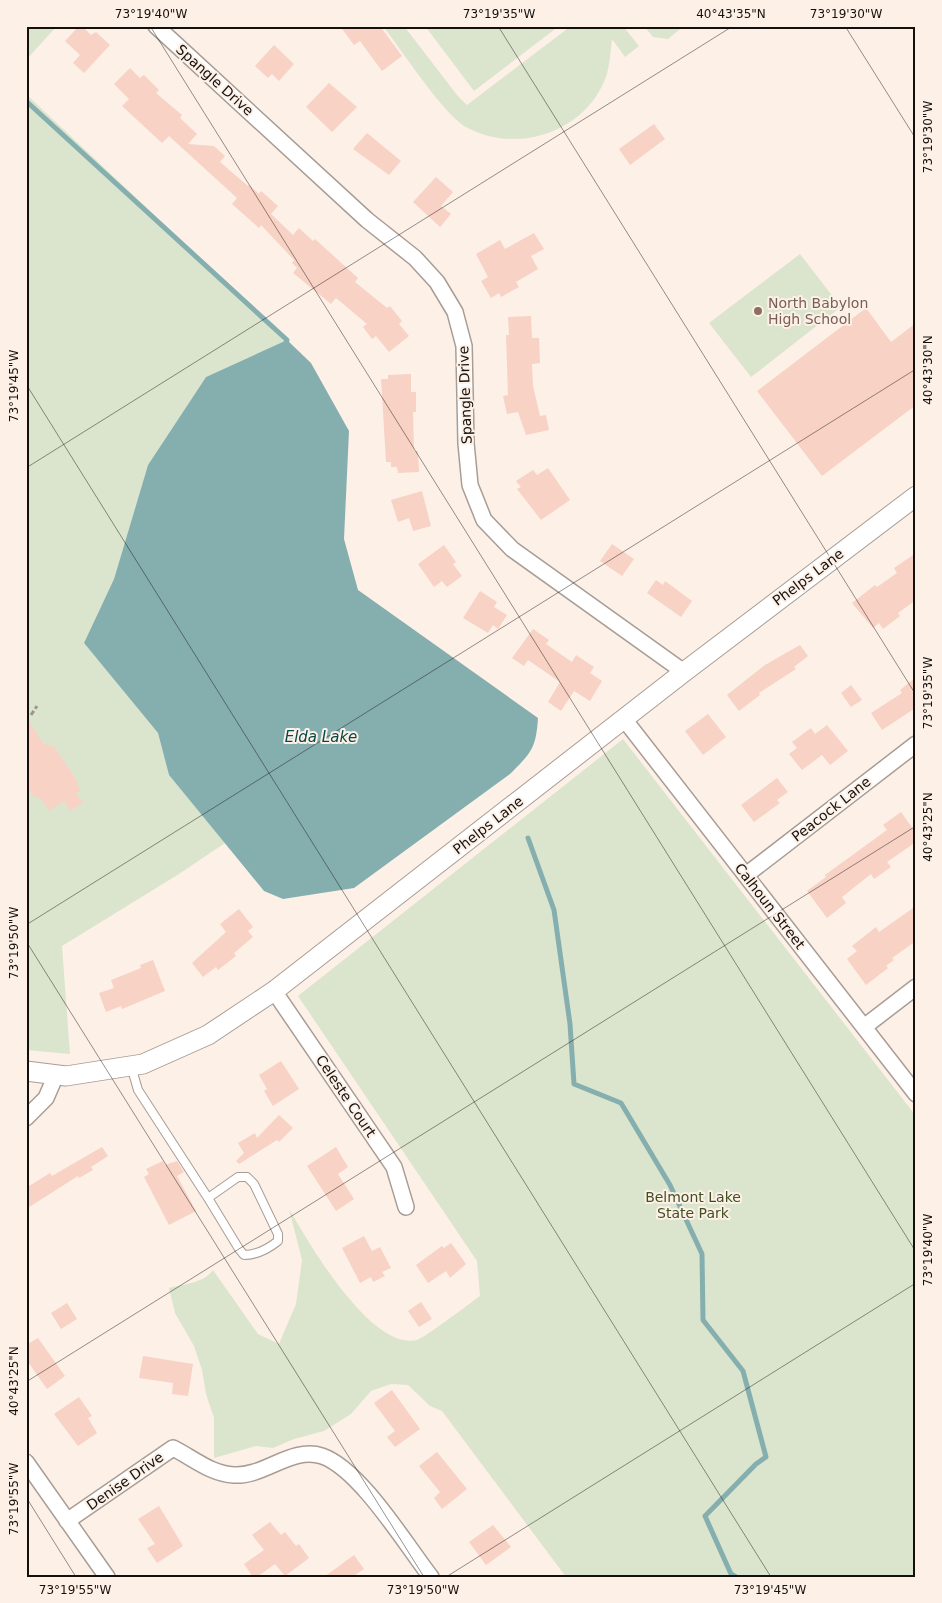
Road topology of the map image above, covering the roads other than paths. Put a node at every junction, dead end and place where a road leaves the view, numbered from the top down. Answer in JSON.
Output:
{"nodes":[{"id":1,"x":156,"y":26,"type":"edge"},
{"id":2,"x":916,"y":496,"type":"edge"},
{"id":3,"x":684,"y":672,"type":"junction"},
{"id":4,"x":624,"y":719,"type":"junction"},
{"id":5,"x":916,"y":744,"type":"edge"},
{"id":6,"x":746,"y":875,"type":"junction"},
{"id":7,"x":916,"y":987,"type":"edge"},
{"id":8,"x":274,"y":991,"type":"junction"},
{"id":9,"x":864,"y":1027,"type":"junction"},
{"id":10,"x":132,"y":1066,"type":"junction"},
{"id":11,"x":26,"y":1071,"type":"edge"},
{"id":12,"x":56,"y":1075,"type":"junction"},
{"id":13,"x":916,"y":1094,"type":"edge"},
{"id":14,"x":26,"y":1118,"type":"edge"},
{"id":15,"x":208,"y":1198,"type":"junction"},
{"id":16,"x":406,"y":1207,"type":"dead end"},
{"id":17,"x":26,"y":1462,"type":"edge"},
{"id":18,"x":68,"y":1521,"type":"junction"},
{"id":19,"x":107,"y":1577,"type":"edge"},
{"id":20,"x":431,"y":1577,"type":"edge"}],
"edges":[{"from":1,"to":3,"type":"street","name":"Spangle Drive"},
{"from":2,"to":3,"type":"street","name":"Phelps Lane"},
{"from":3,"to":4,"type":"street","name":"Phelps Lane"},
{"from":4,"to":6,"type":"street","name":"Calhoun Street"},
{"from":4,"to":8,"type":"street","name":"Phelps Lane"},
{"from":5,"to":6,"type":"street","name":"Peacock Lane"},
{"from":6,"to":9,"type":"street","name":"Calhoun Street"},
{"from":7,"to":9,"type":"street"},
{"from":8,"to":10,"type":"street","name":"Phelps Lane"},
{"from":8,"to":16,"type":"street","name":"Celeste Court"},
{"from":9,"to":13,"type":"street","name":"Calhoun Street"},
{"from":10,"to":12,"type":"street","name":"Phelps Lane"},
{"from":10,"to":15,"type":"lane"},
{"from":11,"to":12,"type":"street","name":"Phelps Lane"},
{"from":12,"to":14,"type":"street"},
{"from":15,"to":15,"type":"lane"},
{"from":17,"to":18,"type":"street"},
{"from":18,"to":19,"type":"street"},
{"from":18,"to":20,"type":"street","name":"Denise Drive"}]}
